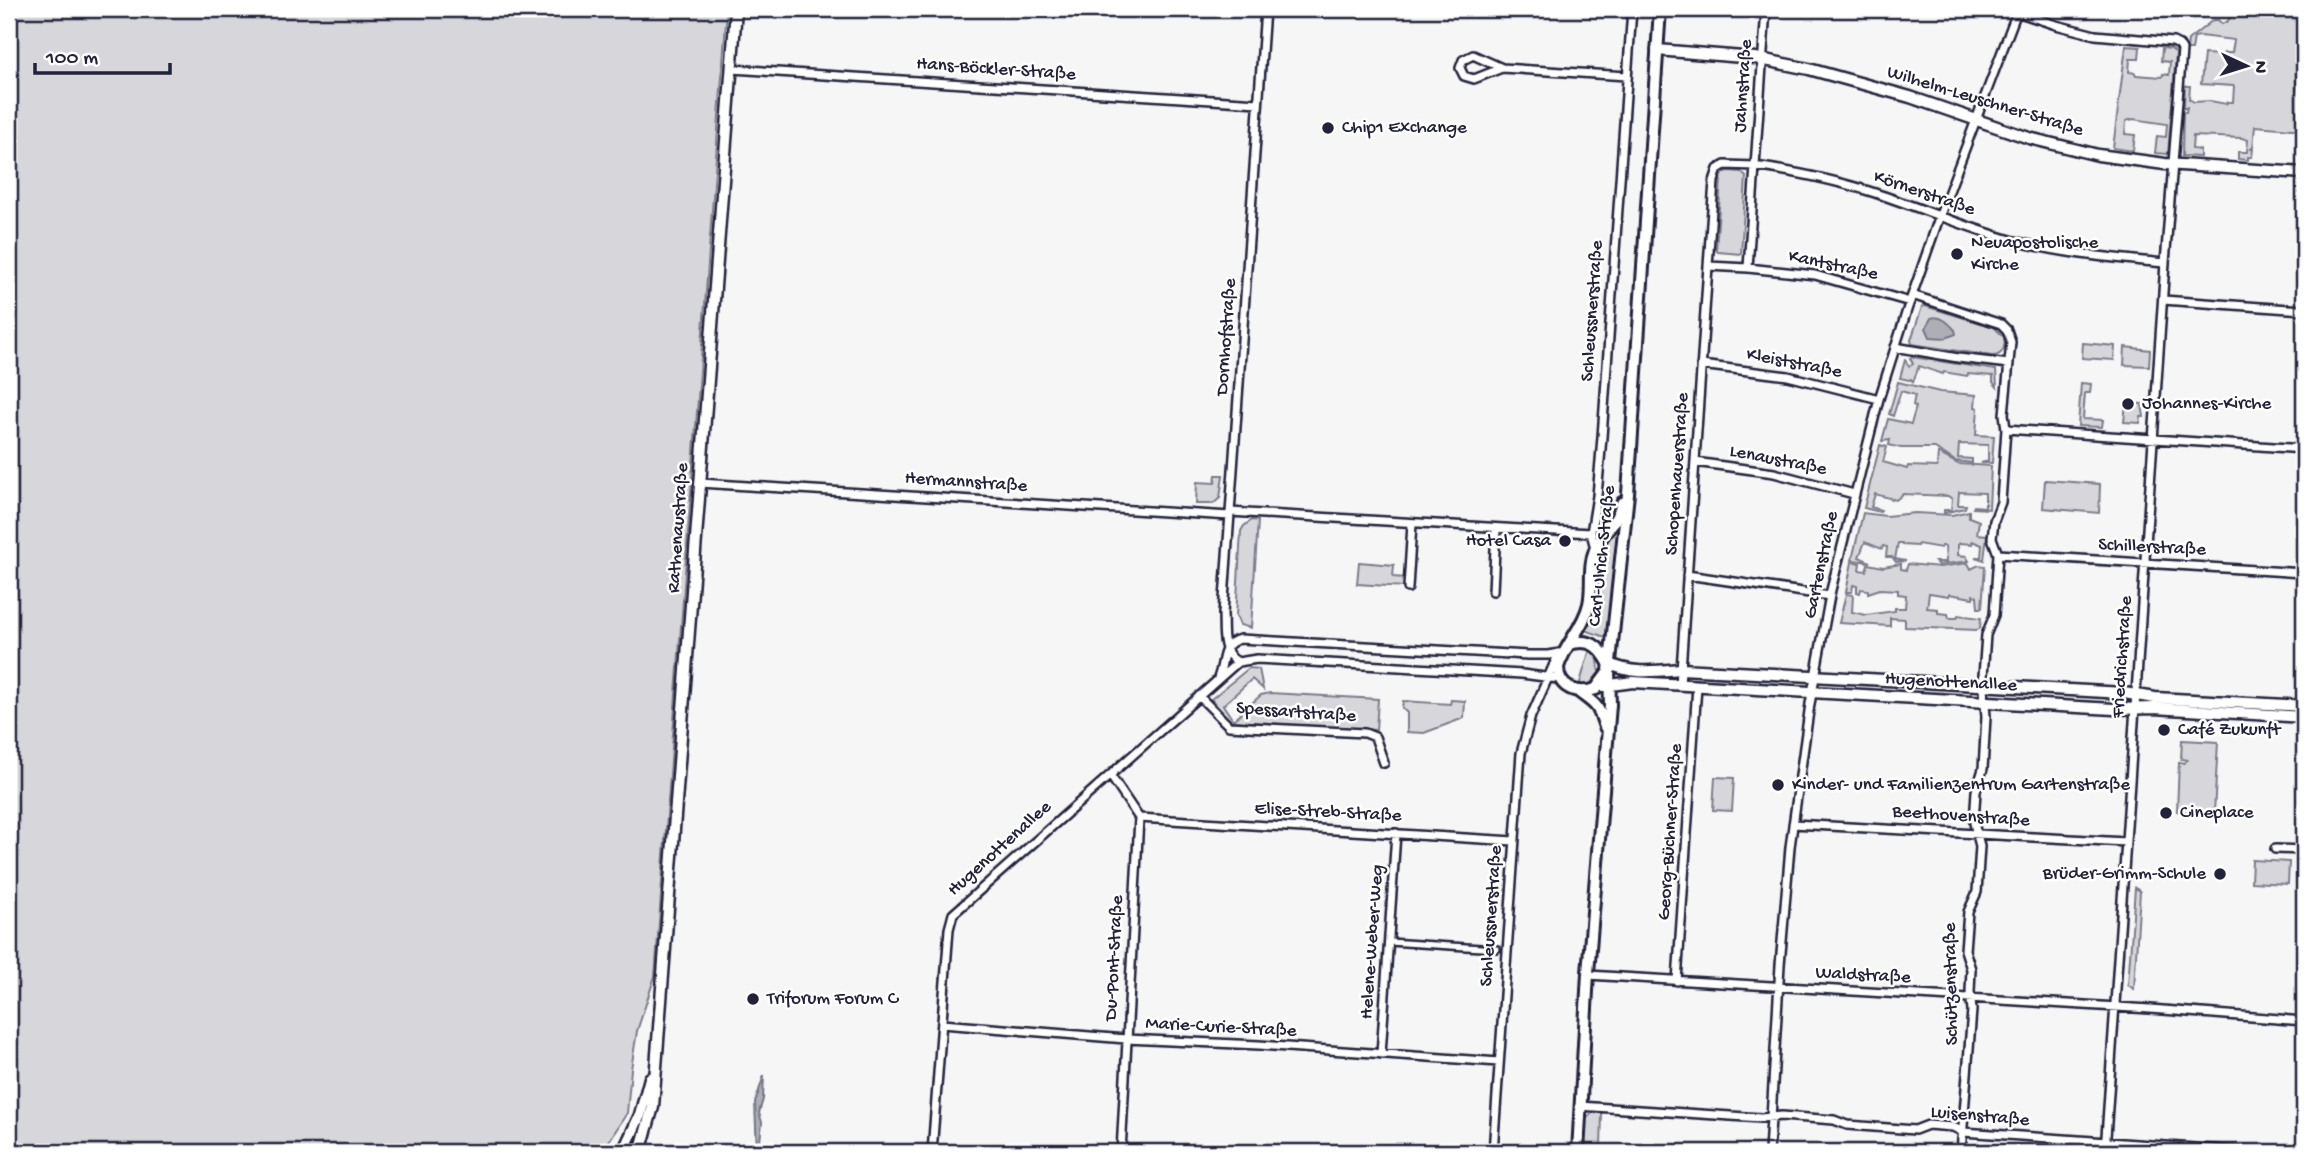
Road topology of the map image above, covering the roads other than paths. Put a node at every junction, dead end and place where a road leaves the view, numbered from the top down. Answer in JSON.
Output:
{"nodes":[{"id":1,"x":736,"y":9,"type":"edge"},
{"id":2,"x":1265,"y":9,"type":"edge"},
{"id":3,"x":1632,"y":9,"type":"edge"},
{"id":4,"x":1660,"y":9,"type":"edge"},
{"id":5,"x":1766,"y":9,"type":"edge"},
{"id":6,"x":2008,"y":9,"type":"edge"},
{"id":7,"x":2018,"y":10,"type":"edge"},
{"id":8,"x":1657,"y":50,"type":"junction"},
{"id":9,"x":1762,"y":59,"type":"junction"},
{"id":10,"x":1502,"y":68,"type":"junction"},
{"id":11,"x":732,"y":69,"type":"junction"},
{"id":12,"x":1628,"y":76,"type":"junction"},
{"id":13,"x":1258,"y":103,"type":"junction"},
{"id":14,"x":1976,"y":120,"type":"junction"},
{"id":15,"x":2173,"y":164,"type":"junction"},
{"id":16,"x":1755,"y":166,"type":"junction"},
{"id":17,"x":2304,"y":173,"type":"edge"},
{"id":18,"x":1940,"y":215,"type":"junction"},
{"id":19,"x":2165,"y":263,"type":"junction"},
{"id":20,"x":1708,"y":266,"type":"junction"},
{"id":21,"x":1748,"y":268,"type":"junction"},
{"id":22,"x":1911,"y":298,"type":"junction"},
{"id":23,"x":2163,"y":300,"type":"junction"},
{"id":24,"x":2304,"y":310,"type":"edge"},
{"id":25,"x":1895,"y":348,"type":"junction"},
{"id":26,"x":2009,"y":364,"type":"junction"},
{"id":27,"x":1701,"y":365,"type":"junction"},
{"id":28,"x":1879,"y":400,"type":"junction"},
{"id":29,"x":2006,"y":429,"type":"junction"},
{"id":30,"x":2154,"y":439,"type":"junction"},
{"id":31,"x":2304,"y":449,"type":"edge"},
{"id":32,"x":1695,"y":462,"type":"junction"},
{"id":33,"x":1628,"y":473,"type":"junction"},
{"id":34,"x":700,"y":483,"type":"junction"},
{"id":35,"x":1854,"y":494,"type":"junction"},
{"id":36,"x":1230,"y":514,"type":"junction"},
{"id":37,"x":1412,"y":524,"type":"junction"},
{"id":38,"x":1496,"y":528,"type":"junction"},
{"id":39,"x":1591,"y":533,"type":"junction"},
{"id":40,"x":1595,"y":548,"type":"junction"},
{"id":41,"x":1998,"y":554,"type":"junction"},
{"id":42,"x":2145,"y":563,"type":"junction"},
{"id":43,"x":2304,"y":573,"type":"edge"},
{"id":44,"x":1687,"y":575,"type":"junction"},
{"id":45,"x":1408,"y":587,"type":"dead end"},
{"id":46,"x":1493,"y":591,"type":"dead end"},
{"id":47,"x":1830,"y":596,"type":"junction"},
{"id":48,"x":1611,"y":645,"type":"junction"},
{"id":49,"x":1225,"y":648,"type":"junction"},
{"id":50,"x":1565,"y":649,"type":"junction"},
{"id":51,"x":1238,"y":662,"type":"junction"},
{"id":52,"x":1609,"y":667,"type":"junction"},
{"id":53,"x":1654,"y":669,"type":"junction"},
{"id":54,"x":1681,"y":669,"type":"junction"},
{"id":55,"x":1554,"y":675,"type":"junction"},
{"id":56,"x":1815,"y":676,"type":"junction"},
{"id":57,"x":1218,"y":678,"type":"junction"},
{"id":58,"x":1608,"y":683,"type":"junction"},
{"id":59,"x":1624,"y":684,"type":"junction"},
{"id":60,"x":1680,"y":685,"type":"junction"},
{"id":61,"x":1697,"y":686,"type":"junction"},
{"id":62,"x":1984,"y":686,"type":"junction"},
{"id":63,"x":1596,"y":688,"type":"junction"},
{"id":64,"x":1579,"y":692,"type":"junction"},
{"id":65,"x":1812,"y":692,"type":"junction"},
{"id":66,"x":2137,"y":695,"type":"junction"},
{"id":67,"x":1199,"y":696,"type":"junction"},
{"id":68,"x":1985,"y":702,"type":"junction"},
{"id":69,"x":2304,"y":706,"type":"edge"},
{"id":70,"x":2136,"y":708,"type":"junction"},
{"id":71,"x":2304,"y":717,"type":"edge"},
{"id":72,"x":1607,"y":733,"type":"junction"},
{"id":73,"x":1384,"y":763,"type":"dead end"},
{"id":74,"x":1110,"y":775,"type":"junction"},
{"id":75,"x":1139,"y":818,"type":"junction"},
{"id":76,"x":1793,"y":824,"type":"junction"},
{"id":77,"x":1396,"y":833,"type":"junction"},
{"id":78,"x":1977,"y":834,"type":"junction"},
{"id":79,"x":1514,"y":841,"type":"junction"},
{"id":80,"x":2126,"y":842,"type":"junction"},
{"id":81,"x":2275,"y":849,"type":"dead end"},
{"id":82,"x":2304,"y":850,"type":"edge"},
{"id":83,"x":1389,"y":942,"type":"junction"},
{"id":84,"x":1497,"y":949,"type":"dead end"},
{"id":85,"x":1588,"y":975,"type":"junction"},
{"id":86,"x":1677,"y":981,"type":"junction"},
{"id":87,"x":1779,"y":987,"type":"junction"},
{"id":88,"x":1972,"y":999,"type":"junction"},
{"id":89,"x":2115,"y":1008,"type":"junction"},
{"id":90,"x":2304,"y":1021,"type":"edge"},
{"id":91,"x":942,"y":1024,"type":"junction"},
{"id":92,"x":1126,"y":1039,"type":"junction"},
{"id":93,"x":657,"y":1051,"type":"junction"},
{"id":94,"x":1381,"y":1054,"type":"junction"},
{"id":95,"x":1499,"y":1062,"type":"junction"},
{"id":96,"x":1579,"y":1105,"type":"junction"},
{"id":97,"x":1772,"y":1116,"type":"junction"},
{"id":98,"x":1963,"y":1132,"type":"junction"},
{"id":99,"x":2106,"y":1143,"type":"junction"},
{"id":100,"x":623,"y":1152,"type":"edge"},
{"id":101,"x":640,"y":1152,"type":"edge"},
{"id":102,"x":932,"y":1152,"type":"edge"},
{"id":103,"x":1121,"y":1152,"type":"edge"},
{"id":104,"x":1493,"y":1152,"type":"edge"},
{"id":105,"x":1571,"y":1152,"type":"edge"},
{"id":106,"x":1578,"y":1152,"type":"edge"},
{"id":107,"x":1769,"y":1152,"type":"edge"},
{"id":108,"x":1961,"y":1152,"type":"edge"},
{"id":109,"x":2105,"y":1152,"type":"edge"},
{"id":110,"x":2254,"y":1152,"type":"edge"}],
"edges":[{"from":1,"to":11,"type":"street","name":"Rathenaustraße"},
{"from":2,"to":13,"type":"street","name":"Dornhofstraße"},
{"from":3,"to":12,"type":"street","name":"Schleussnerstraße"},
{"from":4,"to":8,"type":"main road","name":"Carl-Ulrich-Straße"},
{"from":5,"to":9,"type":"street","name":"Jahnstraße"},
{"from":6,"to":7,"type":"street"},
{"from":7,"to":14,"type":"street","name":"Gartenstraße"},
{"from":7,"to":15,"type":"street","name":"Friedrichstraße"},
{"from":8,"to":9,"type":"street","name":"Wilhelm-Leuschner-Straße"},
{"from":8,"to":33,"type":"main road","name":"Carl-Ulrich-Straße"},
{"from":9,"to":14,"type":"street","name":"Wilhelm-Leuschner-Straße"},
{"from":9,"to":16,"type":"street","name":"Jahnstraße"},
{"from":10,"to":10,"type":"street"},
{"from":10,"to":12,"type":"street"},
{"from":11,"to":13,"type":"street","name":"Hans-Böckler-Straße"},
{"from":11,"to":34,"type":"street","name":"Rathenaustraße"},
{"from":12,"to":39,"type":"street","name":"Schleussnerstraße"},
{"from":13,"to":36,"type":"street","name":"Dornhofstraße"},
{"from":14,"to":15,"type":"street","name":"Wilhelm-Leuschner-Straße"},
{"from":14,"to":18,"type":"street","name":"Gartenstraße"},
{"from":15,"to":17,"type":"street","name":"Wilhelm-Leuschner-Straße"},
{"from":15,"to":19,"type":"street","name":"Friedrichstraße"},
{"from":16,"to":18,"type":"street","name":"Körnerstraße"},
{"from":16,"to":20,"type":"street","name":"Körnerstraße"},
{"from":16,"to":21,"type":"street","name":"Jahnstraße"},
{"from":18,"to":19,"type":"street","name":"Körnerstraße"},
{"from":18,"to":22,"type":"street","name":"Gartenstraße"},
{"from":19,"to":23,"type":"street","name":"Friedrichstraße"},
{"from":20,"to":21,"type":"street","name":"Kantstraße"},
{"from":20,"to":27,"type":"street","name":"Schopenhauerstraße"},
{"from":21,"to":22,"type":"street","name":"Kantstraße"},
{"from":22,"to":25,"type":"street","name":"Gartenstraße"},
{"from":22,"to":26,"type":"street","name":"Kantstraße"},
{"from":23,"to":24,"type":"street"},
{"from":23,"to":30,"type":"street","name":"Friedrichstraße"},
{"from":25,"to":26,"type":"street"},
{"from":25,"to":28,"type":"street","name":"Gartenstraße"},
{"from":26,"to":29,"type":"street","name":"Schützenstraße"},
{"from":27,"to":28,"type":"street","name":"Kleiststraße"},
{"from":27,"to":32,"type":"street","name":"Schopenhauerstraße"},
{"from":28,"to":35,"type":"street","name":"Gartenstraße"},
{"from":29,"to":30,"type":"street"},
{"from":29,"to":41,"type":"street","name":"Schützenstraße"},
{"from":30,"to":31,"type":"street"},
{"from":30,"to":42,"type":"street","name":"Friedrichstraße"},
{"from":32,"to":35,"type":"street","name":"Lenaustraße"},
{"from":32,"to":44,"type":"street","name":"Schopenhauerstraße"},
{"from":33,"to":40,"type":"main road","name":"Schleussnerstraße"},
{"from":33,"to":48,"type":"main road","name":"Carl-Ulrich-Straße"},
{"from":34,"to":36,"type":"street","name":"Hermannstraße"},
{"from":34,"to":93,"type":"street","name":"Rathenaustraße"},
{"from":35,"to":47,"type":"street","name":"Gartenstraße"},
{"from":36,"to":37,"type":"street","name":"Hermannstraße"},
{"from":36,"to":49,"type":"street","name":"Dornhofstraße"},
{"from":37,"to":38,"type":"street","name":"Hermannstraße"},
{"from":37,"to":45,"type":"street"},
{"from":38,"to":39,"type":"street","name":"Hermannstraße"},
{"from":38,"to":46,"type":"street"},
{"from":39,"to":40,"type":"street","name":"Schleussnerstraße"},
{"from":40,"to":50,"type":"main road","name":"Schleussnerstraße"},
{"from":41,"to":42,"type":"street","name":"Schillerstraße"},
{"from":41,"to":62,"type":"street","name":"Schützenstraße"},
{"from":42,"to":43,"type":"street","name":"Schillerstraße"},
{"from":42,"to":66,"type":"street","name":"Friedrichstraße"},
{"from":44,"to":47,"type":"street"},
{"from":44,"to":54,"type":"street","name":"Schopenhauerstraße"},
{"from":47,"to":56,"type":"street","name":"Gartenstraße"},
{"from":48,"to":52,"type":"main road","name":"Carl-Ulrich-Straße"},
{"from":48,"to":53,"type":"street","name":"Hugenottenallee"},
{"from":49,"to":50,"type":"street","name":"Hugenottenallee"},
{"from":49,"to":51,"type":"street"},
{"from":49,"to":57,"type":"street"},
{"from":50,"to":52,"type":"main road","name":"Hugenottenallee"},
{"from":50,"to":55,"type":"main road"},
{"from":51,"to":55,"type":"street"},
{"from":51,"to":57,"type":"street","name":"Hugenottenallee"},
{"from":52,"to":53,"type":"street","name":"Hugenottenallee"},
{"from":52,"to":58,"type":"main road","name":"Carl-Ulrich-Straße"},
{"from":52,"to":63,"type":"main road"},
{"from":53,"to":54,"type":"street","name":"Hugenottenallee"},
{"from":54,"to":56,"type":"street","name":"Hugenottenallee"},
{"from":54,"to":60,"type":"street","name":"Schopenhauerstraße"},
{"from":55,"to":64,"type":"main road"},
{"from":55,"to":79,"type":"street","name":"Schleussnerstraße"},
{"from":56,"to":62,"type":"street","name":"Hugenottenallee"},
{"from":56,"to":65,"type":"street","name":"Gartenstraße"},
{"from":57,"to":67,"type":"street","name":"Hugenottenallee"},
{"from":58,"to":59,"type":"street","name":"Hugenottenallee"},
{"from":58,"to":63,"type":"street","name":"Hugenottenallee"},
{"from":58,"to":72,"type":"main road","name":"Carl-Ulrich-Straße"},
{"from":59,"to":60,"type":"street","name":"Hugenottenallee"},
{"from":59,"to":72,"type":"street"},
{"from":60,"to":61,"type":"street","name":"Hugenottenallee"},
{"from":61,"to":65,"type":"street","name":"Hugenottenallee"},
{"from":61,"to":86,"type":"street","name":"Georg-Büchner-Straße"},
{"from":62,"to":66,"type":"street","name":"Hugenottenallee"},
{"from":62,"to":68,"type":"street","name":"Schützenstraße"},
{"from":63,"to":64,"type":"main road","name":"Hugenottenallee"},
{"from":64,"to":72,"type":"main road"},
{"from":65,"to":68,"type":"street","name":"Hugenottenallee"},
{"from":65,"to":76,"type":"street","name":"Gartenstraße"},
{"from":66,"to":69,"type":"street","name":"Hugenottenallee"},
{"from":66,"to":70,"type":"street","name":"Friedrichstraße"},
{"from":67,"to":73,"type":"street","name":"Spessartstraße"},
{"from":67,"to":74,"type":"street","name":"Hugenottenallee"},
{"from":68,"to":70,"type":"street","name":"Hugenottenallee"},
{"from":68,"to":78,"type":"street","name":"Schützenstraße"},
{"from":70,"to":71,"type":"street","name":"Hugenottenallee"},
{"from":70,"to":80,"type":"street","name":"Friedrichstraße"},
{"from":72,"to":85,"type":"main road","name":"Carl-Ulrich-Straße"},
{"from":74,"to":75,"type":"street"},
{"from":74,"to":91,"type":"street","name":"Hugenottenallee"},
{"from":75,"to":77,"type":"street","name":"Elise-Streb-Straße"},
{"from":75,"to":92,"type":"street","name":"Du-Pont-Straße"},
{"from":76,"to":78,"type":"street","name":"Beethovenstraße"},
{"from":76,"to":87,"type":"street","name":"Gartenstraße"},
{"from":77,"to":79,"type":"street","name":"Elise-Streb-Straße"},
{"from":77,"to":83,"type":"street","name":"Helene-Weber-Weg"},
{"from":78,"to":80,"type":"street","name":"Beethovenstraße"},
{"from":78,"to":88,"type":"street","name":"Schützenstraße"},
{"from":79,"to":95,"type":"street","name":"Schleussnerstraße"},
{"from":80,"to":89,"type":"street","name":"Friedrichstraße"},
{"from":81,"to":82,"type":"street"},
{"from":83,"to":84,"type":"street"},
{"from":83,"to":94,"type":"street","name":"Helene-Weber-Weg"},
{"from":85,"to":86,"type":"street","name":"Waldstraße"},
{"from":85,"to":96,"type":"main road","name":"Carl-Ulrich-Straße"},
{"from":86,"to":87,"type":"street","name":"Waldstraße"},
{"from":87,"to":88,"type":"street","name":"Waldstraße"},
{"from":87,"to":97,"type":"street","name":"Gartenstraße"},
{"from":88,"to":89,"type":"street","name":"Waldstraße"},
{"from":88,"to":98,"type":"street","name":"Schützenstraße"},
{"from":89,"to":90,"type":"street","name":"Waldstraße"},
{"from":89,"to":99,"type":"street","name":"Friedrichstraße"},
{"from":91,"to":92,"type":"street","name":"Marie-Curie-Straße"},
{"from":91,"to":102,"type":"street","name":"Hugenottenallee"},
{"from":92,"to":94,"type":"street","name":"Marie-Curie-Straße"},
{"from":92,"to":103,"type":"street","name":"Du-Pont-Straße"},
{"from":93,"to":100,"type":"street","name":"Rathenaustraße"},
{"from":93,"to":101,"type":"street","name":"Rathenaustraße"},
{"from":94,"to":95,"type":"street","name":"Marie-Curie-Straße"},
{"from":95,"to":104,"type":"street","name":"Schleussnerstraße"},
{"from":96,"to":97,"type":"street","name":"Luisenstraße"},
{"from":96,"to":105,"type":"main road","name":"Carl-Ulrich-Straße"},
{"from":96,"to":106,"type":"main road","name":"Carl-Ulrich-Straße"},
{"from":97,"to":98,"type":"street","name":"Luisenstraße"},
{"from":97,"to":107,"type":"street","name":"Gartenstraße"},
{"from":98,"to":99,"type":"street","name":"Luisenstraße"},
{"from":98,"to":108,"type":"street","name":"Schützenstraße"},
{"from":99,"to":109,"type":"street","name":"Friedrichstraße"},
{"from":99,"to":110,"type":"street","name":"Luisenstraße"}]}
